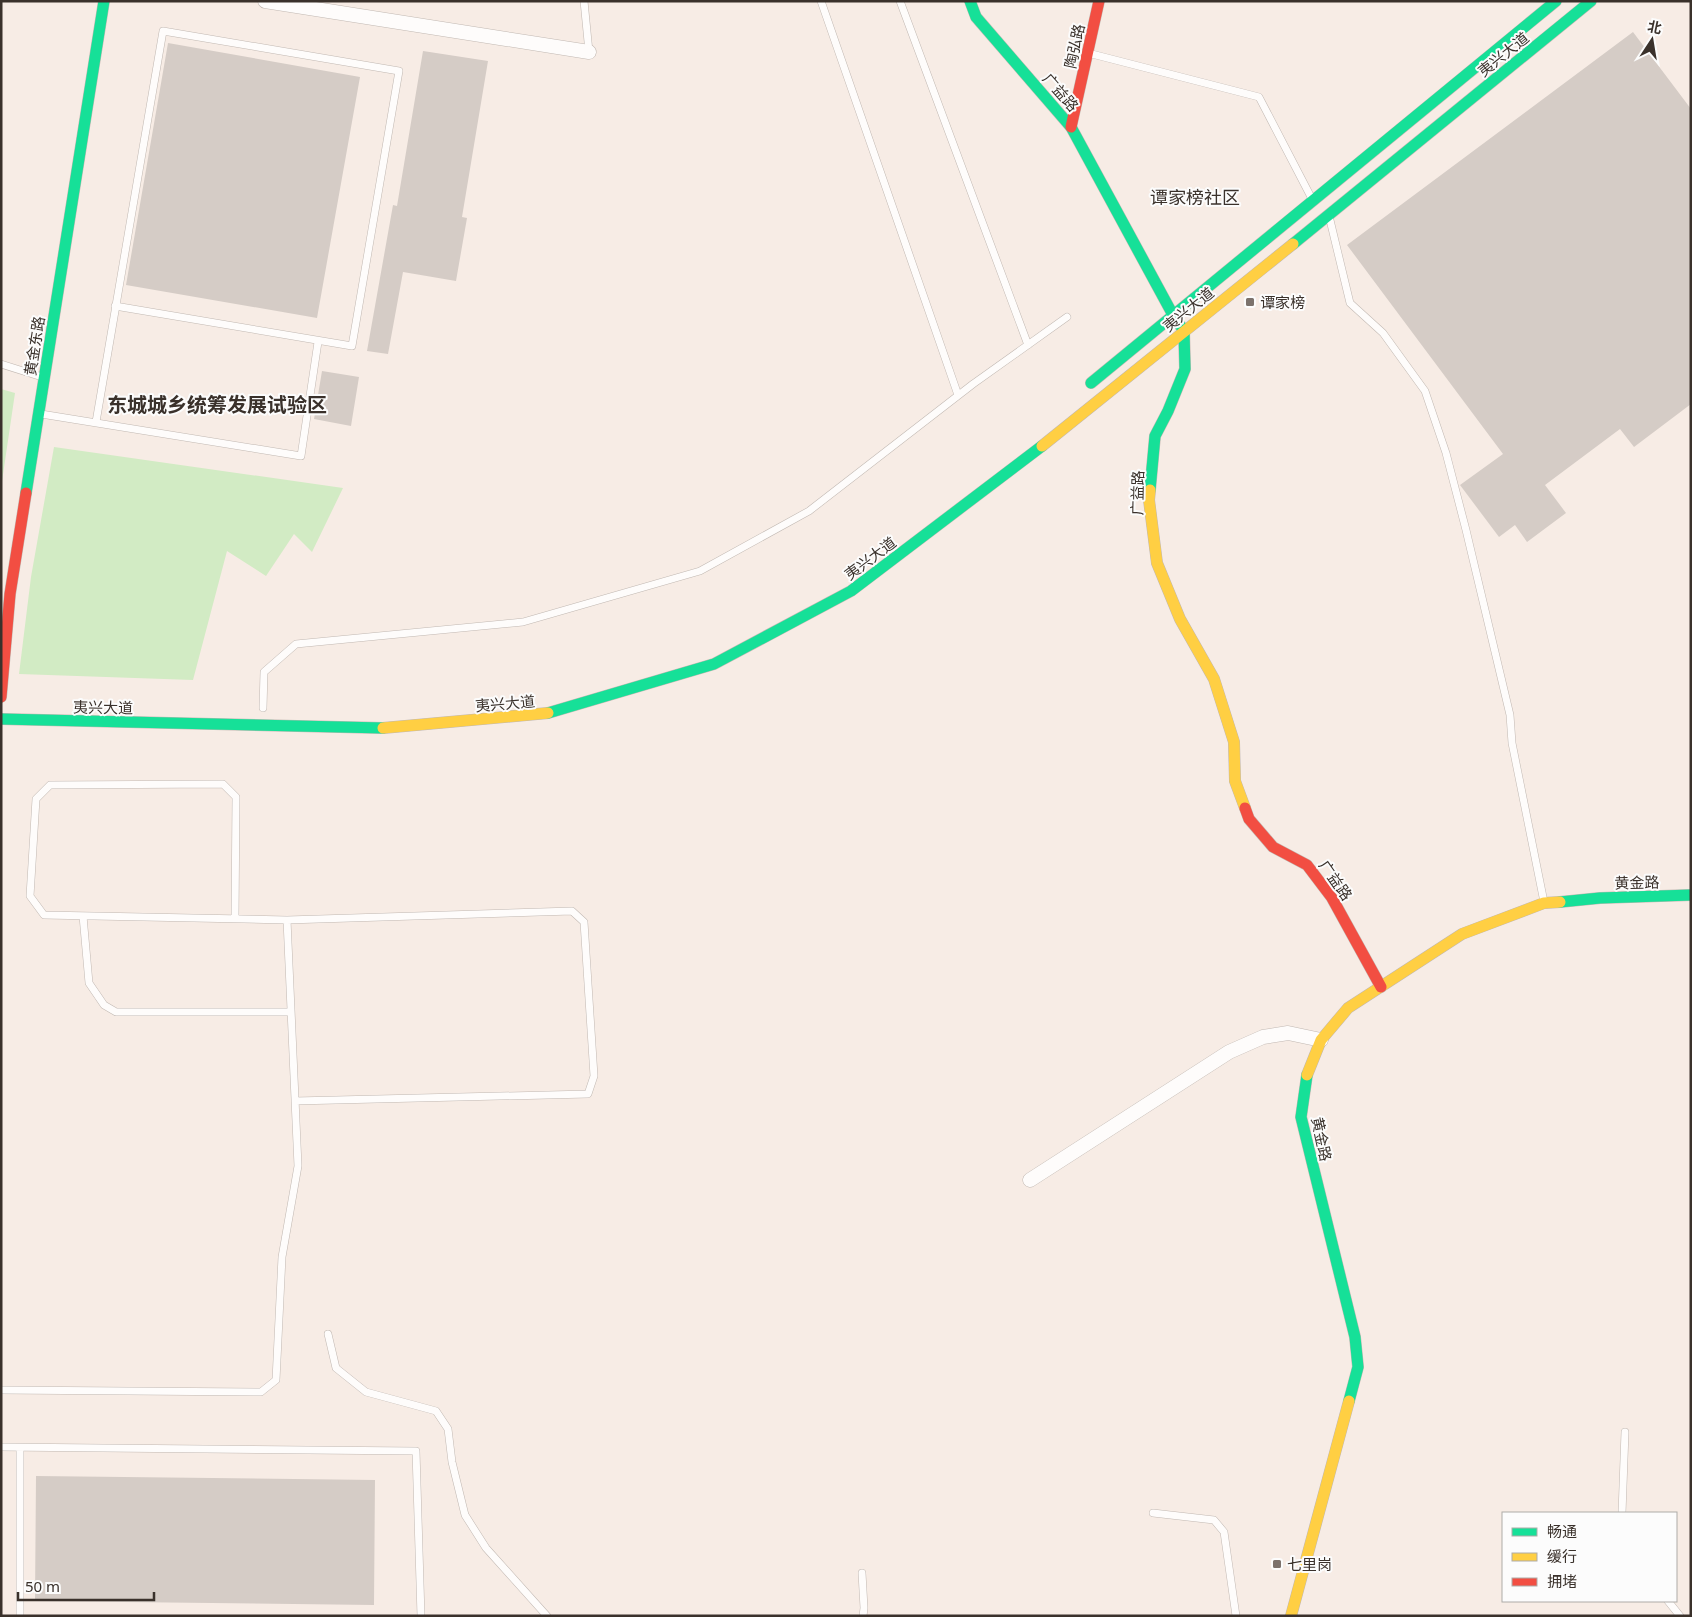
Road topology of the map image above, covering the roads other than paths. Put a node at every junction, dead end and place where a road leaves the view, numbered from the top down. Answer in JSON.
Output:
{"nodes":[{"id":1,"x":104,"y":1,"type":"edge"},
{"id":2,"x":265,"y":1,"type":"edge"},
{"id":3,"x":584,"y":1,"type":"edge"},
{"id":4,"x":821,"y":1,"type":"edge"},
{"id":5,"x":900,"y":1,"type":"edge"},
{"id":6,"x":970,"y":1,"type":"edge"},
{"id":7,"x":1099,"y":1,"type":"edge"},
{"id":8,"x":1556,"y":1,"type":"edge"},
{"id":9,"x":1591,"y":1,"type":"edge"},
{"id":10,"x":589,"y":52,"type":"joint"},
{"id":11,"x":1088,"y":53,"type":"junction"},
{"id":12,"x":1071,"y":127,"type":"junction"},
{"id":13,"x":1321,"y":208,"type":"junction"},
{"id":14,"x":115,"y":306,"type":"junction"},
{"id":15,"x":1173,"y":316,"type":"junction"},
{"id":16,"x":1067,"y":317,"type":"dead end"},
{"id":17,"x":1184,"y":331,"type":"junction"},
{"id":18,"x":318,"y":342,"type":"junction"},
{"id":19,"x":1028,"y":345,"type":"junction"},
{"id":20,"x":1,"y":364,"type":"edge"},
{"id":21,"x":44,"y":378,"type":"junction"},
{"id":22,"x":1082,"y":391,"type":"dead end"},
{"id":23,"x":958,"y":396,"type":"junction"},
{"id":24,"x":38,"y":413,"type":"junction"},
{"id":25,"x":96,"y":422,"type":"junction"},
{"id":26,"x":4,"y":701,"type":"edge"},
{"id":27,"x":263,"y":708,"type":"dead end"},
{"id":28,"x":1,"y":720,"type":"edge"},
{"id":29,"x":1691,"y":895,"type":"edge"},
{"id":30,"x":1544,"y":903,"type":"junction"},
{"id":31,"x":83,"y":916,"type":"junction"},
{"id":32,"x":235,"y":919,"type":"junction"},
{"id":33,"x":287,"y":920,"type":"junction"},
{"id":34,"x":1381,"y":986,"type":"junction"},
{"id":35,"x":291,"y":1012,"type":"junction"},
{"id":36,"x":1321,"y":1040,"type":"junction"},
{"id":37,"x":295,"y":1101,"type":"junction"},
{"id":38,"x":1030,"y":1180,"type":"dead end"},
{"id":39,"x":328,"y":1334,"type":"dead end"},
{"id":40,"x":1,"y":1390,"type":"edge"},
{"id":41,"x":1626,"y":1432,"type":"dead end"},
{"id":42,"x":1,"y":1447,"type":"edge"},
{"id":43,"x":20,"y":1448,"type":"junction"},
{"id":44,"x":1622,"y":1512,"type":"edge"},
{"id":45,"x":1153,"y":1513,"type":"dead end"},
{"id":46,"x":862,"y":1573,"type":"dead end"},
{"id":47,"x":1669,"y":1602,"type":"edge"},
{"id":48,"x":20,"y":1616,"type":"edge"},
{"id":49,"x":421,"y":1616,"type":"edge"},
{"id":50,"x":547,"y":1616,"type":"edge"},
{"id":51,"x":863,"y":1616,"type":"edge"},
{"id":52,"x":1236,"y":1616,"type":"edge"},
{"id":53,"x":1291,"y":1616,"type":"edge"},
{"id":54,"x":1680,"y":1616,"type":"edge"}],
"edges":[{"from":1,"to":21,"type":"main road","name":"黄金东路"},
{"from":2,"to":10,"type":"street"},
{"from":3,"to":10,"type":"lane"},
{"from":4,"to":23,"type":"lane"},
{"from":5,"to":19,"type":"lane"},
{"from":6,"to":12,"type":"main road","name":"广益路"},
{"from":7,"to":11,"type":"main road","name":"陶弘路"},
{"from":8,"to":13,"type":"main road","name":"夷兴大道"},
{"from":9,"to":13,"type":"main road","name":"夷兴大道"},
{"from":11,"to":12,"type":"main road","name":"陶弘路"},
{"from":11,"to":13,"type":"lane"},
{"from":12,"to":15,"type":"main road","name":"广益路"},
{"from":13,"to":15,"type":"main road","name":"夷兴大道"},
{"from":13,"to":17,"type":"main road","name":"夷兴大道"},
{"from":13,"to":30,"type":"lane"},
{"from":14,"to":18,"type":"lane"},
{"from":14,"to":18,"type":"lane"},
{"from":14,"to":25,"type":"lane"},
{"from":15,"to":17,"type":"main road","name":"广益路"},
{"from":15,"to":22,"type":"main road","name":"夷兴大道"},
{"from":16,"to":19,"type":"lane"},
{"from":17,"to":28,"type":"main road","name":"夷兴大道"},
{"from":17,"to":34,"type":"main road","name":"广益路"},
{"from":18,"to":25,"type":"lane"},
{"from":19,"to":23,"type":"lane"},
{"from":20,"to":21,"type":"lane"},
{"from":21,"to":24,"type":"main road","name":"黄金东路"},
{"from":23,"to":27,"type":"lane"},
{"from":24,"to":25,"type":"lane"},
{"from":24,"to":26,"type":"main road","name":"黄金东路"},
{"from":29,"to":30,"type":"main road","name":"黄金路"},
{"from":30,"to":34,"type":"main road","name":"黄金路"},
{"from":31,"to":32,"type":"lane"},
{"from":31,"to":32,"type":"lane"},
{"from":31,"to":35,"type":"lane"},
{"from":32,"to":33,"type":"lane"},
{"from":33,"to":35,"type":"lane"},
{"from":33,"to":37,"type":"lane"},
{"from":34,"to":36,"type":"main road","name":"黄金路"},
{"from":35,"to":37,"type":"lane"},
{"from":36,"to":38,"type":"street"},
{"from":36,"to":53,"type":"main road","name":"黄金路"},
{"from":37,"to":40,"type":"lane"},
{"from":39,"to":50,"type":"lane"},
{"from":41,"to":44,"type":"lane"},
{"from":42,"to":43,"type":"lane"},
{"from":43,"to":48,"type":"lane"},
{"from":43,"to":49,"type":"lane"},
{"from":45,"to":52,"type":"lane"},
{"from":46,"to":51,"type":"lane"},
{"from":47,"to":54,"type":"lane"}]}
